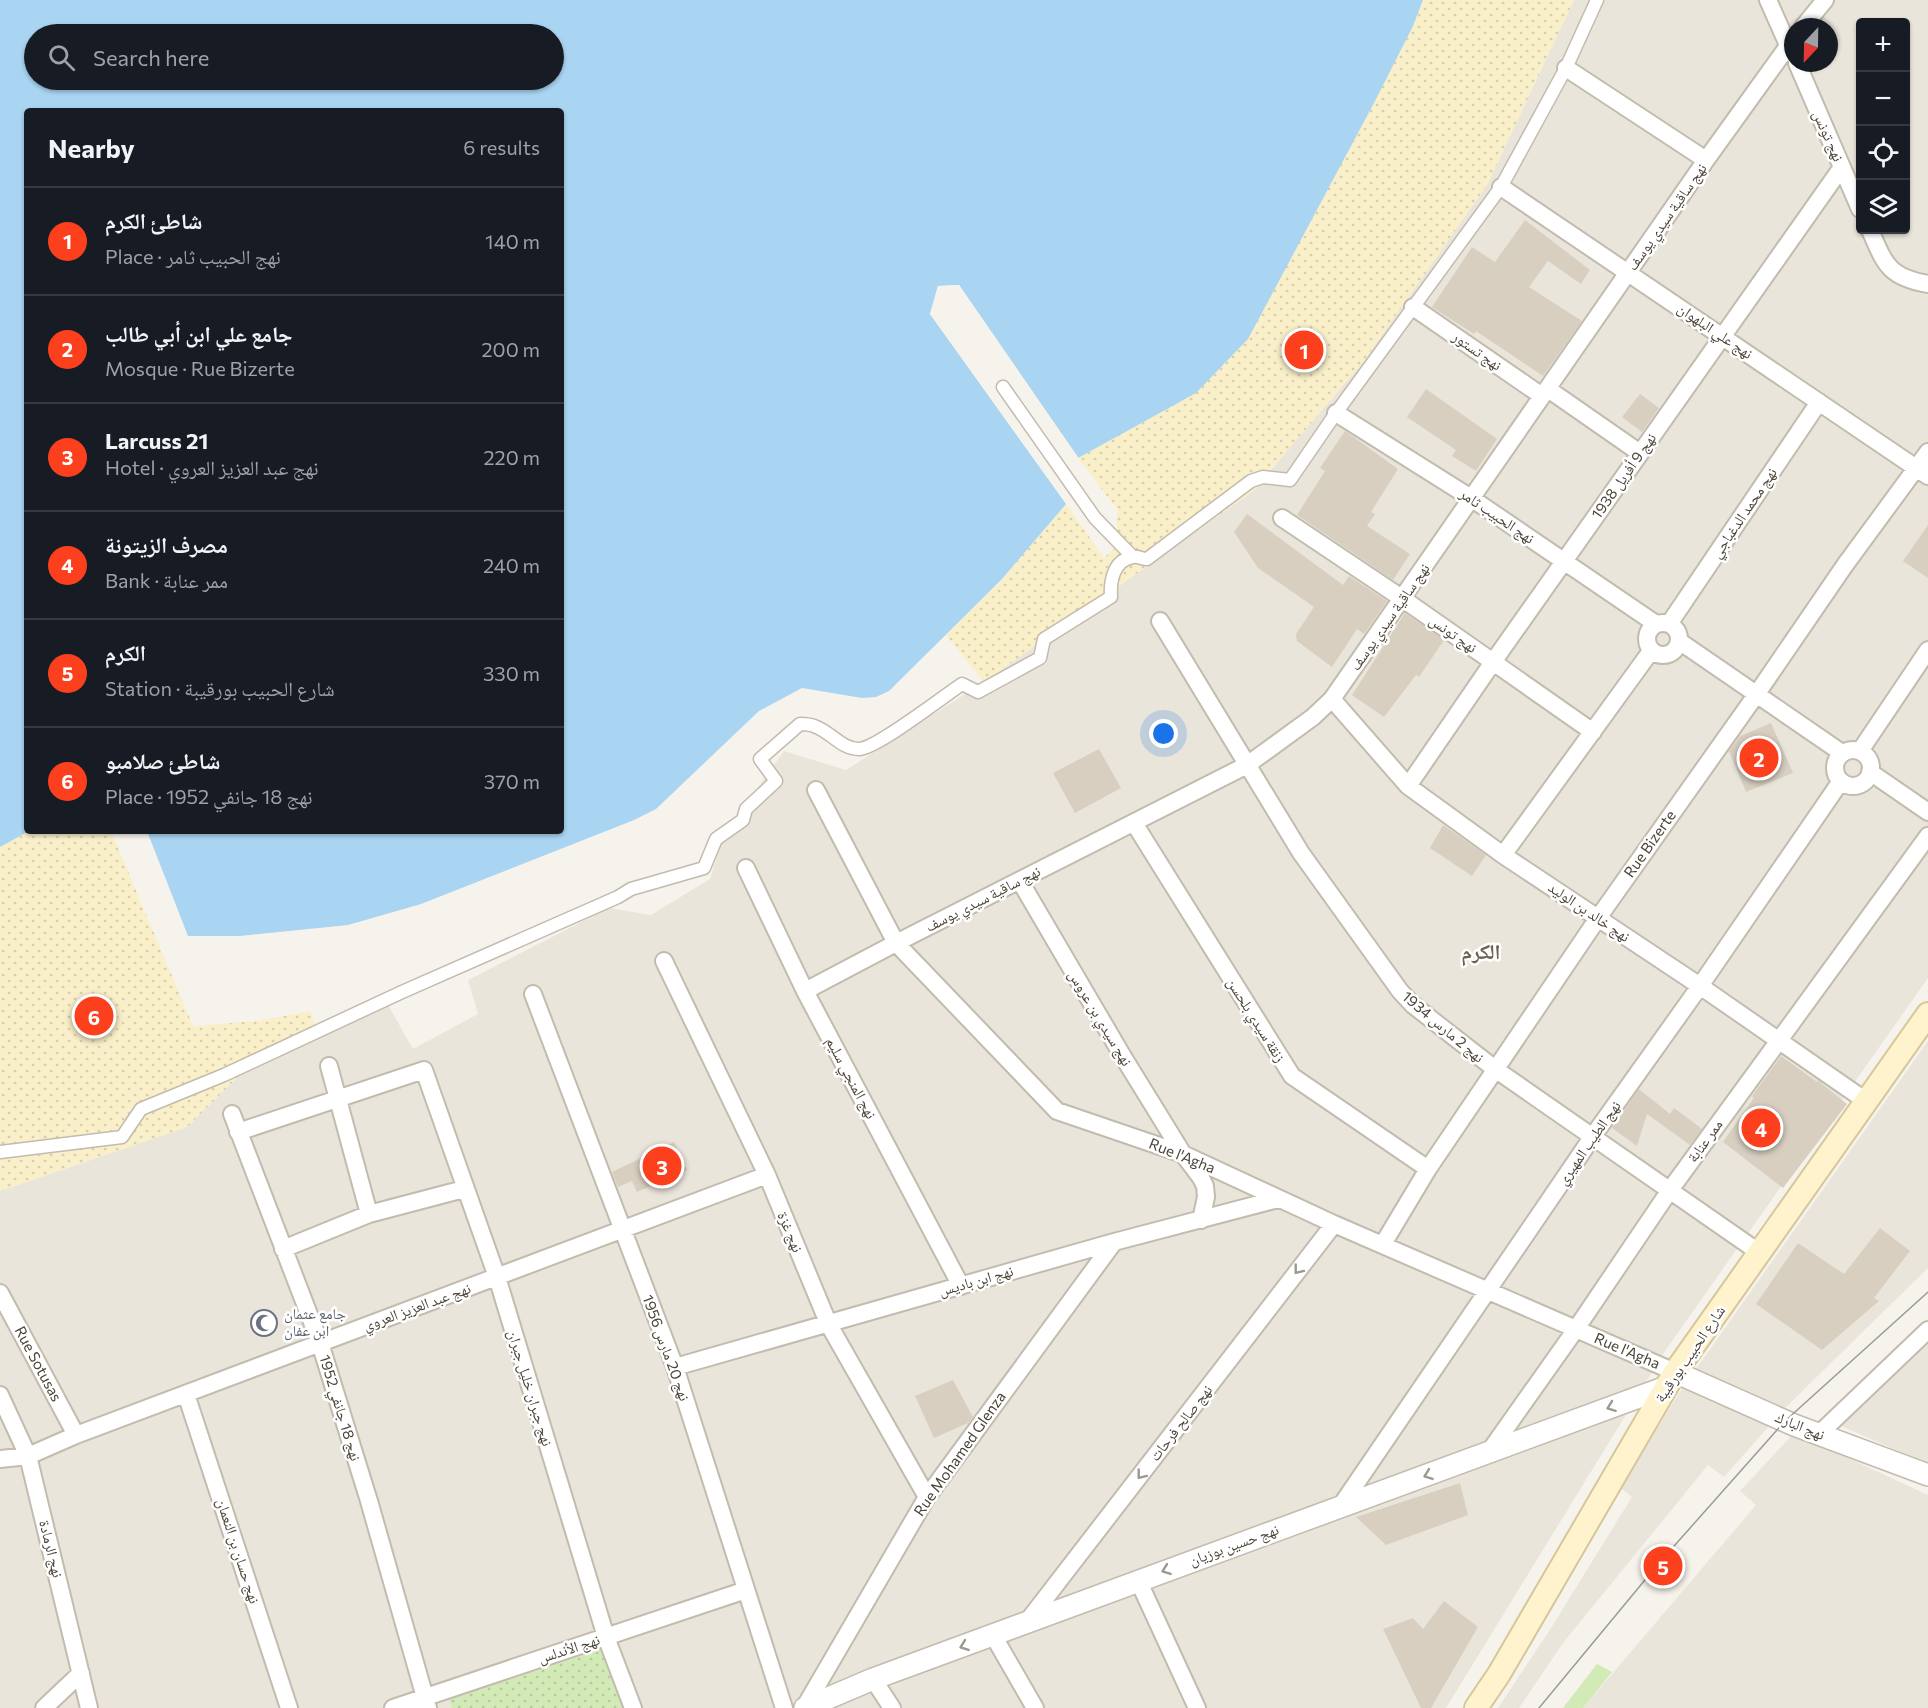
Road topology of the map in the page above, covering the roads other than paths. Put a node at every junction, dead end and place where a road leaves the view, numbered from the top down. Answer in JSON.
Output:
{"nodes":[{"id":1,"x":1597,"y":0,"type":"edge"},
{"id":2,"x":1768,"y":0,"type":"edge"},
{"id":3,"x":1825,"y":0,"type":"edge"},
{"id":4,"x":1810,"y":18,"type":"edge"},
{"id":5,"x":1784,"y":31,"type":"edge"},
{"id":6,"x":1784,"y":57,"type":"edge"},
{"id":7,"x":1566,"y":68,"type":"junction"},
{"id":8,"x":1801,"y":72,"type":"edge"},
{"id":9,"x":1706,"y":160,"type":"junction"},
{"id":10,"x":1842,"y":167,"type":"junction"},
{"id":11,"x":1501,"y":187,"type":"junction"},
{"id":12,"x":1856,"y":200,"type":"edge"},
{"id":13,"x":1872,"y":234,"type":"edge"},
{"id":14,"x":1629,"y":272,"type":"junction"},
{"id":15,"x":1928,"y":284,"type":"edge"},
{"id":16,"x":1413,"y":307,"type":"junction"},
{"id":17,"x":1722,"y":336,"type":"junction"},
{"id":18,"x":1003,"y":387,"type":"dead end"},
{"id":19,"x":1545,"y":392,"type":"junction"},
{"id":20,"x":1819,"y":402,"type":"junction"},
{"id":21,"x":1336,"y":413,"type":"junction"},
{"id":22,"x":1928,"y":452,"type":"edge"},
{"id":23,"x":1640,"y":453,"type":"junction"},
{"id":24,"x":1922,"y":472,"type":"edge"},
{"id":25,"x":1471,"y":498,"type":"junction"},
{"id":26,"x":1282,"y":518,"type":"dead end"},
{"id":27,"x":1133,"y":557,"type":"junction"},
{"id":28,"x":1564,"y":561,"type":"junction"},
{"id":29,"x":1402,"y":599,"type":"junction"},
{"id":30,"x":1160,"y":621,"type":"dead end"},
{"id":31,"x":1662,"y":624,"type":"junction"},
{"id":32,"x":1679,"y":641,"type":"junction"},
{"id":33,"x":1928,"y":650,"type":"edge"},
{"id":34,"x":1651,"y":651,"type":"junction"},
{"id":35,"x":1493,"y":662,"type":"junction"},
{"id":36,"x":1756,"y":695,"type":"junction"},
{"id":37,"x":1332,"y":699,"type":"junction"},
{"id":38,"x":1593,"y":732,"type":"junction"},
{"id":39,"x":1860,"y":752,"type":"junction"},
{"id":40,"x":1842,"y":753,"type":"junction"},
{"id":41,"x":1247,"y":765,"type":"junction"},
{"id":42,"x":1870,"y":772,"type":"junction"},
{"id":43,"x":1841,"y":781,"type":"junction"},
{"id":44,"x":1408,"y":786,"type":"junction"},
{"id":45,"x":816,"y":790,"type":"dead end"},
{"id":46,"x":1928,"y":812,"type":"edge"},
{"id":47,"x":1134,"y":823,"type":"junction"},
{"id":48,"x":1928,"y":836,"type":"edge"},
{"id":49,"x":1503,"y":855,"type":"junction"},
{"id":50,"x":746,"y":868,"type":"dead end"},
{"id":51,"x":1020,"y":881,"type":"junction"},
{"id":52,"x":1598,"y":918,"type":"junction"},
{"id":53,"x":896,"y":943,"type":"junction"},
{"id":54,"x":664,"y":961,"type":"dead end"},
{"id":55,"x":1700,"y":986,"type":"junction"},
{"id":56,"x":805,"y":991,"type":"junction"},
{"id":57,"x":533,"y":994,"type":"dead end"},
{"id":58,"x":1928,"y":1014,"type":"edge"},
{"id":59,"x":1778,"y":1041,"type":"junction"},
{"id":60,"x":328,"y":1066,"type":"dead end"},
{"id":61,"x":1495,"y":1069,"type":"junction"},
{"id":62,"x":336,"y":1098,"type":"junction"},
{"id":63,"x":1866,"y":1101,"type":"junction"},
{"id":64,"x":232,"y":1114,"type":"dead end"},
{"id":65,"x":238,"y":1132,"type":"junction"},
{"id":66,"x":1593,"y":1136,"type":"junction"},
{"id":67,"x":0,"y":1152,"type":"edge"},
{"id":68,"x":1183,"y":1154,"type":"junction"},
{"id":69,"x":1428,"y":1168,"type":"junction"},
{"id":70,"x":767,"y":1175,"type":"junction"},
{"id":71,"x":465,"y":1189,"type":"junction"},
{"id":72,"x":1670,"y":1190,"type":"junction"},
{"id":73,"x":1278,"y":1198,"type":"junction"},
{"id":74,"x":369,"y":1214,"type":"junction"},
{"id":75,"x":1201,"y":1220,"type":"junction"},
{"id":76,"x":1334,"y":1224,"type":"junction"},
{"id":77,"x":623,"y":1230,"type":"junction"},
{"id":78,"x":1114,"y":1242,"type":"junction"},
{"id":79,"x":1383,"y":1244,"type":"junction"},
{"id":80,"x":282,"y":1249,"type":"junction"},
{"id":81,"x":1760,"y":1253,"type":"junction"},
{"id":82,"x":497,"y":1277,"type":"junction"},
{"id":83,"x":961,"y":1286,"type":"junction"},
{"id":84,"x":1488,"y":1291,"type":"junction"},
{"id":85,"x":0,"y":1293,"type":"edge"},
{"id":86,"x":829,"y":1325,"type":"junction"},
{"id":87,"x":1576,"y":1329,"type":"junction"},
{"id":88,"x":1928,"y":1330,"type":"edge"},
{"id":89,"x":320,"y":1343,"type":"junction"},
{"id":90,"x":675,"y":1367,"type":"junction"},
{"id":91,"x":1671,"y":1379,"type":"junction"},
{"id":92,"x":186,"y":1394,"type":"junction"},
{"id":93,"x":0,"y":1395,"type":"edge"},
{"id":94,"x":1819,"y":1434,"type":"junction"},
{"id":95,"x":76,"y":1435,"type":"junction"},
{"id":96,"x":1489,"y":1452,"type":"junction"},
{"id":97,"x":28,"y":1456,"type":"junction"},
{"id":98,"x":0,"y":1459,"type":"edge"},
{"id":99,"x":1928,"y":1475,"type":"edge"},
{"id":100,"x":927,"y":1497,"type":"junction"},
{"id":101,"x":1340,"y":1507,"type":"junction"},
{"id":102,"x":1138,"y":1580,"type":"junction"},
{"id":103,"x":746,"y":1590,"type":"junction"},
{"id":104,"x":1027,"y":1623,"type":"junction"},
{"id":105,"x":993,"y":1635,"type":"junction"},
{"id":106,"x":606,"y":1637,"type":"junction"},
{"id":107,"x":81,"y":1673,"type":"junction"},
{"id":108,"x":873,"y":1679,"type":"junction"},
{"id":109,"x":426,"y":1703,"type":"edge"},
{"id":110,"x":44,"y":1708,"type":"edge"},
{"id":111,"x":90,"y":1708,"type":"edge"},
{"id":112,"x":289,"y":1708,"type":"edge"},
{"id":113,"x":393,"y":1708,"type":"edge"},
{"id":114,"x":633,"y":1708,"type":"edge"},
{"id":115,"x":784,"y":1708,"type":"edge"},
{"id":116,"x":805,"y":1708,"type":"edge"},
{"id":117,"x":892,"y":1708,"type":"edge"},
{"id":118,"x":1035,"y":1708,"type":"edge"},
{"id":119,"x":1197,"y":1708,"type":"edge"},
{"id":120,"x":1476,"y":1708,"type":"edge"}],
"edges":[{"from":1,"to":7,"type":"street"},
{"from":2,"to":5,"type":"street"},
{"from":3,"to":4,"type":"street"},
{"from":6,"to":9,"type":"street","name":"نهج ساقية سيدي يوسف"},
{"from":7,"to":9,"type":"street"},
{"from":7,"to":11,"type":"street"},
{"from":8,"to":10,"type":"street","name":"نهج تونس"},
{"from":9,"to":14,"type":"street","name":"نهج ساقية سيدي يوسف"},
{"from":10,"to":12,"type":"street","name":"نهج تونس"},
{"from":10,"to":17,"type":"street","name":"نهج 9 أفريل 1938"},
{"from":11,"to":14,"type":"street","name":"نهج علي البلهوان"},
{"from":11,"to":16,"type":"street"},
{"from":13,"to":15,"type":"street"},
{"from":14,"to":17,"type":"street","name":"نهج علي البلهوان"},
{"from":14,"to":19,"type":"street","name":"نهج ساقية سيدي يوسف"},
{"from":16,"to":19,"type":"street","name":"نهج تستور"},
{"from":16,"to":21,"type":"street"},
{"from":17,"to":20,"type":"street","name":"نهج علي البلهوان"},
{"from":17,"to":23,"type":"street","name":"نهج 9 أفريل 1938"},
{"from":18,"to":27,"type":"street"},
{"from":19,"to":23,"type":"street","name":"نهج تستور"},
{"from":19,"to":25,"type":"street","name":"نهج ساقية سيدي يوسف"},
{"from":20,"to":24,"type":"street","name":"نهج علي البلهوان"},
{"from":20,"to":31,"type":"street","name":"نهج محمد الدغباجي"},
{"from":21,"to":25,"type":"street","name":"نهج الحبيب ثامر"},
{"from":21,"to":27,"type":"street"},
{"from":22,"to":24,"type":"street","name":"Rue Bizerte"},
{"from":23,"to":28,"type":"street","name":"نهج 9 أفريل 1938"},
{"from":24,"to":36,"type":"street","name":"Rue Bizerte"},
{"from":25,"to":28,"type":"street","name":"نهج الحبيب ثامر"},
{"from":25,"to":29,"type":"street","name":"نهج ساقية سيدي يوسف"},
{"from":26,"to":29,"type":"street","name":"نهج تونس"},
{"from":27,"to":67,"type":"street"},
{"from":28,"to":31,"type":"street","name":"نهج الحبيب ثامر"},
{"from":28,"to":35,"type":"street","name":"نهج 9 أفريل 1938"},
{"from":29,"to":35,"type":"street","name":"نهج تونس"},
{"from":29,"to":37,"type":"street","name":"نهج ساقية سيدي يوسف"},
{"from":30,"to":41,"type":"street","name":"نهج 2 مارس 1934"},
{"from":31,"to":32,"type":"street"},
{"from":31,"to":34,"type":"street"},
{"from":32,"to":34,"type":"street"},
{"from":32,"to":36,"type":"street"},
{"from":33,"to":39,"type":"street"},
{"from":34,"to":38,"type":"street"},
{"from":35,"to":38,"type":"street","name":"نهج تونس"},
{"from":35,"to":44,"type":"street","name":"نهج 9 أفريل 1938"},
{"from":36,"to":40,"type":"street"},
{"from":36,"to":52,"type":"street","name":"Rue Bizerte"},
{"from":37,"to":41,"type":"street","name":"نهج ساقية سيدي يوسف"},
{"from":37,"to":44,"type":"street","name":"نهج خالد بن الوليد"},
{"from":38,"to":49,"type":"street"},
{"from":39,"to":40,"type":"street"},
{"from":39,"to":42,"type":"street"},
{"from":40,"to":43,"type":"street"},
{"from":41,"to":47,"type":"street","name":"نهج ساقية سيدي يوسف"},
{"from":41,"to":61,"type":"street","name":"نهج 2 مارس 1934"},
{"from":42,"to":43,"type":"street"},
{"from":42,"to":46,"type":"street"},
{"from":43,"to":55,"type":"street","name":"نهج الطيب المهيري"},
{"from":44,"to":49,"type":"street","name":"نهج خالد بن الوليد"},
{"from":45,"to":53,"type":"street","name":"Rue l'Agha"},
{"from":47,"to":51,"type":"street","name":"نهج ساقية سيدي يوسف"},
{"from":47,"to":69,"type":"street","name":"زنقة سيدي بلحسن"},
{"from":48,"to":59,"type":"street","name":"ممر عنابة"},
{"from":49,"to":52,"type":"street","name":"نهج خالد بن الوليد"},
{"from":50,"to":56,"type":"street","name":"نهج المنجي سليم"},
{"from":51,"to":53,"type":"street","name":"نهج ساقية سيدي يوسف"},
{"from":51,"to":68,"type":"street","name":"نهج سيدي بن عروس"},
{"from":52,"to":55,"type":"street","name":"نهج خالد بن الوليد"},
{"from":52,"to":61,"type":"street","name":"Rue Bizerte"},
{"from":53,"to":56,"type":"street","name":"نهج ساقية سيدي يوسف"},
{"from":53,"to":68,"type":"street","name":"Rue l'Agha"},
{"from":54,"to":70,"type":"street","name":"نهج غزة"},
{"from":55,"to":59,"type":"street","name":"نهج خالد بن الوليد"},
{"from":55,"to":66,"type":"street","name":"نهج الطيب المهيري"},
{"from":56,"to":83,"type":"street","name":"نهج المنجي سليم"},
{"from":57,"to":77,"type":"street","name":"نهج 20 مارس 1956"},
{"from":58,"to":63,"type":"main road","name":"شارع الحبيب بورقيبة"},
{"from":59,"to":63,"type":"street","name":"نهج خالد بن الوليد"},
{"from":59,"to":72,"type":"street","name":"ممر عنابة"},
{"from":60,"to":62,"type":"street"},
{"from":61,"to":66,"type":"street","name":"نهج 2 مارس 1934"},
{"from":61,"to":69,"type":"street","name":"Rue Bizerte"},
{"from":62,"to":65,"type":"street"},
{"from":62,"to":71,"type":"street","name":"نهج جبران خليل جبران"},
{"from":62,"to":74,"type":"street"},
{"from":63,"to":81,"type":"main road","name":"شارع الحبيب بورقيبة"},
{"from":64,"to":65,"type":"street","name":"نهج 18 جانفي 1952"},
{"from":65,"to":80,"type":"street","name":"نهج 18 جانفي 1952"},
{"from":66,"to":72,"type":"street","name":"نهج 2 مارس 1934"},
{"from":66,"to":84,"type":"street","name":"نهج الطيب المهيري"},
{"from":68,"to":73,"type":"street","name":"Rue l'Agha"},
{"from":68,"to":75,"type":"street","name":"نهج سيدي بن عروس"},
{"from":69,"to":79,"type":"street","name":"Rue Bizerte"},
{"from":70,"to":77,"type":"street","name":"نهج عبد العزيز العروي"},
{"from":70,"to":86,"type":"street","name":"نهج غزة"},
{"from":71,"to":74,"type":"street"},
{"from":71,"to":82,"type":"street","name":"نهج جبران خليل جبران"},
{"from":72,"to":81,"type":"street","name":"نهج 2 مارس 1934"},
{"from":72,"to":87,"type":"street","name":"ممر عنابة"},
{"from":73,"to":75,"type":"street","name":"نهج ابن باديس"},
{"from":73,"to":76,"type":"street","name":"Rue l'Agha"},
{"from":74,"to":80,"type":"street"},
{"from":75,"to":78,"type":"street","name":"نهج ابن باديس"},
{"from":76,"to":79,"type":"street","name":"Rue l'Agha"},
{"from":76,"to":104,"type":"street","name":"نهج صالح فرحات","one_way":true},
{"from":77,"to":82,"type":"street","name":"نهج عبد العزيز العروي"},
{"from":77,"to":90,"type":"street","name":"نهج 20 مارس 1956"},
{"from":78,"to":83,"type":"street","name":"نهج ابن باديس"},
{"from":78,"to":100,"type":"street","name":"Rue Mohamed Glenza"},
{"from":79,"to":84,"type":"street","name":"Rue l'Agha"},
{"from":80,"to":89,"type":"street","name":"نهج 18 جانفي 1952"},
{"from":81,"to":91,"type":"main road","name":"شارع الحبيب بورقيبة"},
{"from":82,"to":89,"type":"street","name":"نهج عبد العزيز العروي"},
{"from":82,"to":106,"type":"street","name":"نهج جبران خليل جبران"},
{"from":83,"to":86,"type":"street","name":"نهج ابن باديس"},
{"from":84,"to":87,"type":"street","name":"Rue l'Agha"},
{"from":84,"to":101,"type":"street","name":"نهج الطيب المهيري"},
{"from":85,"to":95,"type":"street","name":"Rue Sotusas"},
{"from":86,"to":90,"type":"street","name":"نهج ابن باديس"},
{"from":86,"to":100,"type":"street","name":"نهج غزة"},
{"from":87,"to":91,"type":"street","name":"Rue l'Agha"},
{"from":87,"to":96,"type":"street","name":"ممر عنابة"},
{"from":88,"to":94,"type":"street"},
{"from":89,"to":92,"type":"street","name":"نهج عبد العزيز العروي"},
{"from":89,"to":109,"type":"street","name":"نهج 18 جانفي 1952"},
{"from":90,"to":103,"type":"street","name":"نهج 20 مارس 1956"},
{"from":91,"to":94,"type":"street","name":"نهج البارك"},
{"from":91,"to":96,"type":"street","name":"نهج حسين بوزيان","one_way":true},
{"from":91,"to":120,"type":"main road","name":"شارع الحبيب بورقيبة"},
{"from":92,"to":95,"type":"street","name":"نهج عبد العزيز العروي"},
{"from":92,"to":112,"type":"street","name":"نهج حسان بن النعمان"},
{"from":93,"to":97,"type":"street","name":"نهج الرمادة"},
{"from":94,"to":99,"type":"street","name":"نهج البارك"},
{"from":95,"to":97,"type":"street","name":"نهج عبد العزيز العروي"},
{"from":96,"to":101,"type":"street","name":"نهج حسين بوزيان","one_way":true},
{"from":97,"to":98,"type":"street","name":"نهج عبد العزيز العروي"},
{"from":97,"to":107,"type":"street","name":"نهج الرمادة"},
{"from":100,"to":116,"type":"street","name":"Rue Mohamed Glenza"},
{"from":101,"to":102,"type":"street","name":"نهج حسين بوزيان","one_way":true},
{"from":102,"to":104,"type":"street","name":"نهج حسين بوزيان"},
{"from":102,"to":119,"type":"street"},
{"from":103,"to":106,"type":"street","name":"نهج الأندلس"},
{"from":103,"to":115,"type":"street","name":"نهج 20 مارس 1956"},
{"from":104,"to":105,"type":"street","name":"نهج حسين بوزيان"},
{"from":105,"to":108,"type":"street","name":"نهج حسين بوزيان","one_way":true},
{"from":105,"to":118,"type":"street"},
{"from":106,"to":109,"type":"street","name":"نهج الأندلس"},
{"from":106,"to":114,"type":"street","name":"نهج جبران خليل جبران"},
{"from":107,"to":110,"type":"street"},
{"from":107,"to":111,"type":"street","name":"نهج الرمادة"},
{"from":108,"to":116,"type":"street","name":"نهج حسين بوزيان"},
{"from":108,"to":117,"type":"street"},
{"from":109,"to":113,"type":"street","name":"نهج الأندلس"}]}
